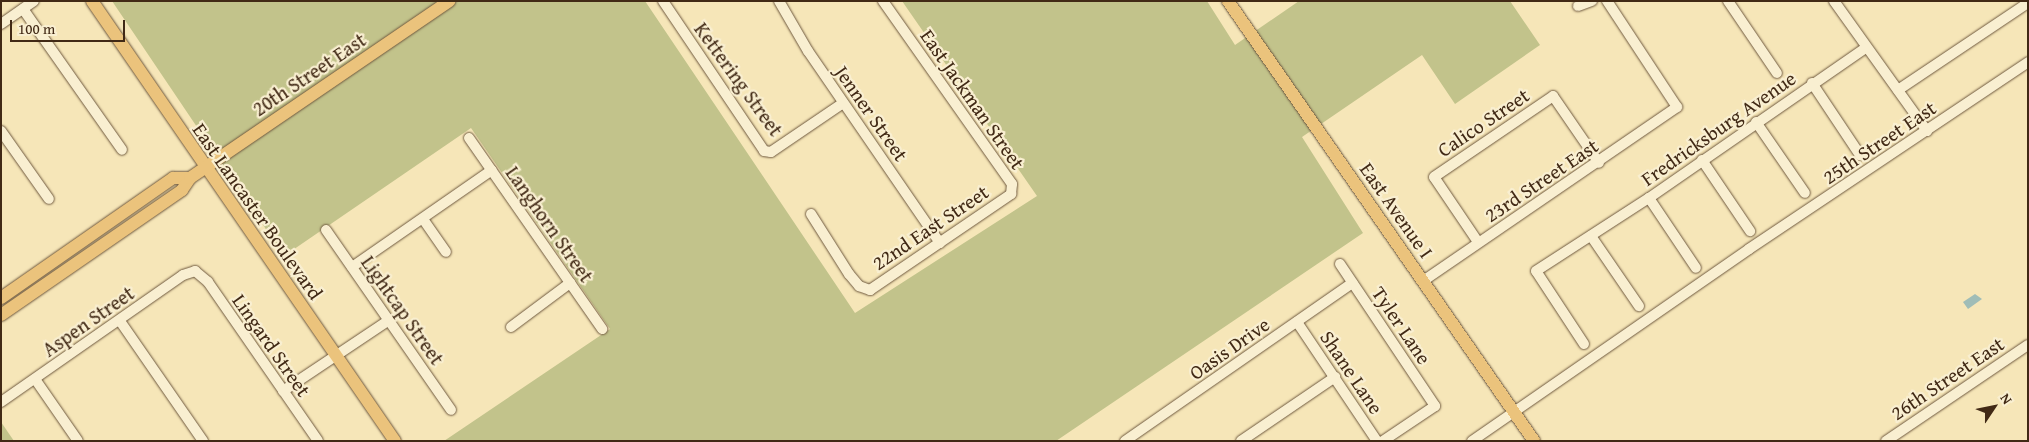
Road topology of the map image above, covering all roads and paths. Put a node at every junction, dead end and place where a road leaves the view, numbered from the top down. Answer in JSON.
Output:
{"nodes":[{"id":1,"x":34,"y":1,"type":"edge"},
{"id":2,"x":92,"y":1,"type":"edge"},
{"id":3,"x":449,"y":1,"type":"edge"},
{"id":4,"x":663,"y":1,"type":"edge"},
{"id":5,"x":779,"y":1,"type":"edge"},
{"id":6,"x":883,"y":1,"type":"edge"},
{"id":7,"x":1228,"y":1,"type":"edge"},
{"id":8,"x":1592,"y":1,"type":"edge"},
{"id":9,"x":1606,"y":1,"type":"edge"},
{"id":10,"x":1728,"y":1,"type":"edge"},
{"id":11,"x":1834,"y":1,"type":"edge"},
{"id":12,"x":2028,"y":3,"type":"edge"},
{"id":13,"x":1578,"y":6,"type":"dead end"},
{"id":14,"x":23,"y":9,"type":"junction"},
{"id":15,"x":1,"y":24,"type":"edge"},
{"id":16,"x":1866,"y":48,"type":"junction"},
{"id":17,"x":2028,"y":62,"type":"edge"},
{"id":18,"x":1777,"y":73,"type":"dead end"},
{"id":19,"x":1812,"y":83,"type":"junction"},
{"id":20,"x":1898,"y":90,"type":"junction"},
{"id":21,"x":843,"y":103,"type":"junction"},
{"id":22,"x":1756,"y":122,"type":"junction"},
{"id":23,"x":1,"y":131,"type":"edge"},
{"id":24,"x":1927,"y":131,"type":"junction"},
{"id":25,"x":469,"y":138,"type":"dead end"},
{"id":26,"x":122,"y":150,"type":"dead end"},
{"id":27,"x":1860,"y":155,"type":"dead end"},
{"id":28,"x":1702,"y":160,"type":"junction"},
{"id":29,"x":1599,"y":163,"type":"junction"},
{"id":30,"x":204,"y":167,"type":"junction"},
{"id":31,"x":492,"y":170,"type":"junction"},
{"id":32,"x":190,"y":178,"type":"junction"},
{"id":33,"x":1805,"y":193,"type":"dead end"},
{"id":34,"x":1011,"y":194,"type":"joint"},
{"id":35,"x":1648,"y":198,"type":"junction"},
{"id":36,"x":49,"y":199,"type":"dead end"},
{"id":37,"x":811,"y":214,"type":"dead end"},
{"id":38,"x":423,"y":219,"type":"junction"},
{"id":39,"x":326,"y":230,"type":"dead end"},
{"id":40,"x":1750,"y":231,"type":"dead end"},
{"id":41,"x":1591,"y":236,"type":"junction"},
{"id":42,"x":1478,"y":242,"type":"junction"},
{"id":43,"x":940,"y":243,"type":"junction"},
{"id":44,"x":446,"y":252,"type":"dead end"},
{"id":45,"x":1340,"y":264,"type":"dead end"},
{"id":46,"x":352,"y":267,"type":"junction"},
{"id":47,"x":1696,"y":268,"type":"dead end"},
{"id":48,"x":195,"y":272,"type":"joint"},
{"id":49,"x":1423,"y":281,"type":"junction"},
{"id":50,"x":570,"y":283,"type":"junction"},
{"id":51,"x":1352,"y":283,"type":"junction"},
{"id":52,"x":1,"y":298,"type":"edge"},
{"id":53,"x":1639,"y":306,"type":"dead end"},
{"id":54,"x":1,"y":316,"type":"edge"},
{"id":55,"x":389,"y":320,"type":"junction"},
{"id":56,"x":120,"y":321,"type":"junction"},
{"id":57,"x":1297,"y":322,"type":"junction"},
{"id":58,"x":511,"y":327,"type":"dead end"},
{"id":59,"x":602,"y":329,"type":"dead end"},
{"id":60,"x":1584,"y":344,"type":"dead end"},
{"id":61,"x":2028,"y":345,"type":"edge"},
{"id":62,"x":337,"y":356,"type":"junction"},
{"id":63,"x":1335,"y":377,"type":"junction"},
{"id":64,"x":35,"y":379,"type":"junction"},
{"id":65,"x":283,"y":391,"type":"junction"},
{"id":66,"x":1,"y":402,"type":"edge"},
{"id":67,"x":451,"y":410,"type":"dead end"},
{"id":68,"x":1514,"y":411,"type":"junction"},
{"id":69,"x":1247,"y":439,"type":"edge"},
{"id":70,"x":78,"y":441,"type":"edge"},
{"id":71,"x":203,"y":441,"type":"edge"},
{"id":72,"x":318,"y":441,"type":"edge"},
{"id":73,"x":395,"y":441,"type":"edge"},
{"id":74,"x":1125,"y":441,"type":"edge"},
{"id":75,"x":1377,"y":441,"type":"edge"},
{"id":76,"x":1383,"y":441,"type":"edge"},
{"id":77,"x":1472,"y":441,"type":"edge"},
{"id":78,"x":1534,"y":441,"type":"edge"},
{"id":79,"x":1886,"y":441,"type":"edge"}],
"edges":[{"from":1,"to":14,"type":"street"},
{"from":2,"to":30,"type":"main road","name":"East Lancaster Boulevard"},
{"from":3,"to":30,"type":"main road","name":"20th Street East"},
{"from":4,"to":21,"type":"street","name":"Kettering Street"},
{"from":5,"to":21,"type":"street","name":"Jenner Street"},
{"from":6,"to":34,"type":"street","name":"East Jackman Street"},
{"from":7,"to":49,"type":"main road","name":"East Avenue I"},
{"from":8,"to":13,"type":"street"},
{"from":9,"to":29,"type":"street","name":"23rd Street East"},
{"from":10,"to":18,"type":"street"},
{"from":11,"to":16,"type":"street"},
{"from":12,"to":20,"type":"street"},
{"from":14,"to":15,"type":"street"},
{"from":14,"to":26,"type":"street"},
{"from":16,"to":19,"type":"street","name":"Fredricksburg Avenue"},
{"from":16,"to":20,"type":"street"},
{"from":17,"to":24,"type":"street","name":"25th Street East"},
{"from":19,"to":22,"type":"street","name":"Fredricksburg Avenue"},
{"from":19,"to":27,"type":"street"},
{"from":20,"to":24,"type":"street"},
{"from":21,"to":43,"type":"street","name":"Jenner Street"},
{"from":22,"to":28,"type":"street","name":"Fredricksburg Avenue"},
{"from":22,"to":33,"type":"street"},
{"from":23,"to":36,"type":"street"},
{"from":24,"to":68,"type":"street","name":"25th Street East"},
{"from":25,"to":31,"type":"street","name":"Langhorn Street"},
{"from":28,"to":35,"type":"street","name":"Fredricksburg Avenue"},
{"from":28,"to":40,"type":"street"},
{"from":29,"to":42,"type":"street","name":"23rd Street East"},
{"from":29,"to":42,"type":"street","name":"Calico Street"},
{"from":30,"to":32,"type":"main road","name":"20th Street East"},
{"from":30,"to":62,"type":"main road","name":"East Lancaster Boulevard"},
{"from":31,"to":38,"type":"street"},
{"from":31,"to":50,"type":"street","name":"Langhorn Street"},
{"from":32,"to":52,"type":"main road","name":"20th Street East"},
{"from":32,"to":54,"type":"main road","name":"20th Street East"},
{"from":34,"to":43,"type":"street","name":"22nd East Street"},
{"from":35,"to":41,"type":"street","name":"Fredricksburg Avenue"},
{"from":35,"to":47,"type":"street"},
{"from":37,"to":43,"type":"street","name":"22nd East Street"},
{"from":38,"to":44,"type":"street"},
{"from":38,"to":46,"type":"street"},
{"from":39,"to":46,"type":"street","name":"Lightcap Street"},
{"from":41,"to":53,"type":"street"},
{"from":41,"to":60,"type":"street","name":"Fredricksburg Avenue"},
{"from":42,"to":49,"type":"street","name":"23rd Street East"},
{"from":45,"to":51,"type":"street","name":"Tyler Lane"},
{"from":46,"to":55,"type":"street","name":"Lightcap Street"},
{"from":48,"to":56,"type":"street","name":"Aspen Street"},
{"from":48,"to":65,"type":"street","name":"Lingard Street"},
{"from":49,"to":68,"type":"main road","name":"East Avenue I"},
{"from":50,"to":58,"type":"street"},
{"from":50,"to":59,"type":"street","name":"Langhorn Street"},
{"from":51,"to":57,"type":"street","name":"Oasis Drive"},
{"from":51,"to":76,"type":"street","name":"Tyler Lane"},
{"from":55,"to":62,"type":"street"},
{"from":55,"to":67,"type":"street","name":"Lightcap Street"},
{"from":56,"to":64,"type":"street","name":"Aspen Street"},
{"from":56,"to":71,"type":"street"},
{"from":57,"to":63,"type":"street","name":"Shane Lane"},
{"from":57,"to":74,"type":"street","name":"Oasis Drive"},
{"from":61,"to":79,"type":"street","name":"26th Street East"},
{"from":62,"to":65,"type":"street"},
{"from":62,"to":73,"type":"main road","name":"East Lancaster Boulevard"},
{"from":63,"to":69,"type":"street"},
{"from":63,"to":75,"type":"street","name":"Shane Lane"},
{"from":64,"to":66,"type":"street","name":"Aspen Street"},
{"from":64,"to":70,"type":"street"},
{"from":65,"to":72,"type":"street","name":"Lingard Street"},
{"from":68,"to":77,"type":"street"},
{"from":68,"to":78,"type":"main road","name":"East Avenue I"}]}
